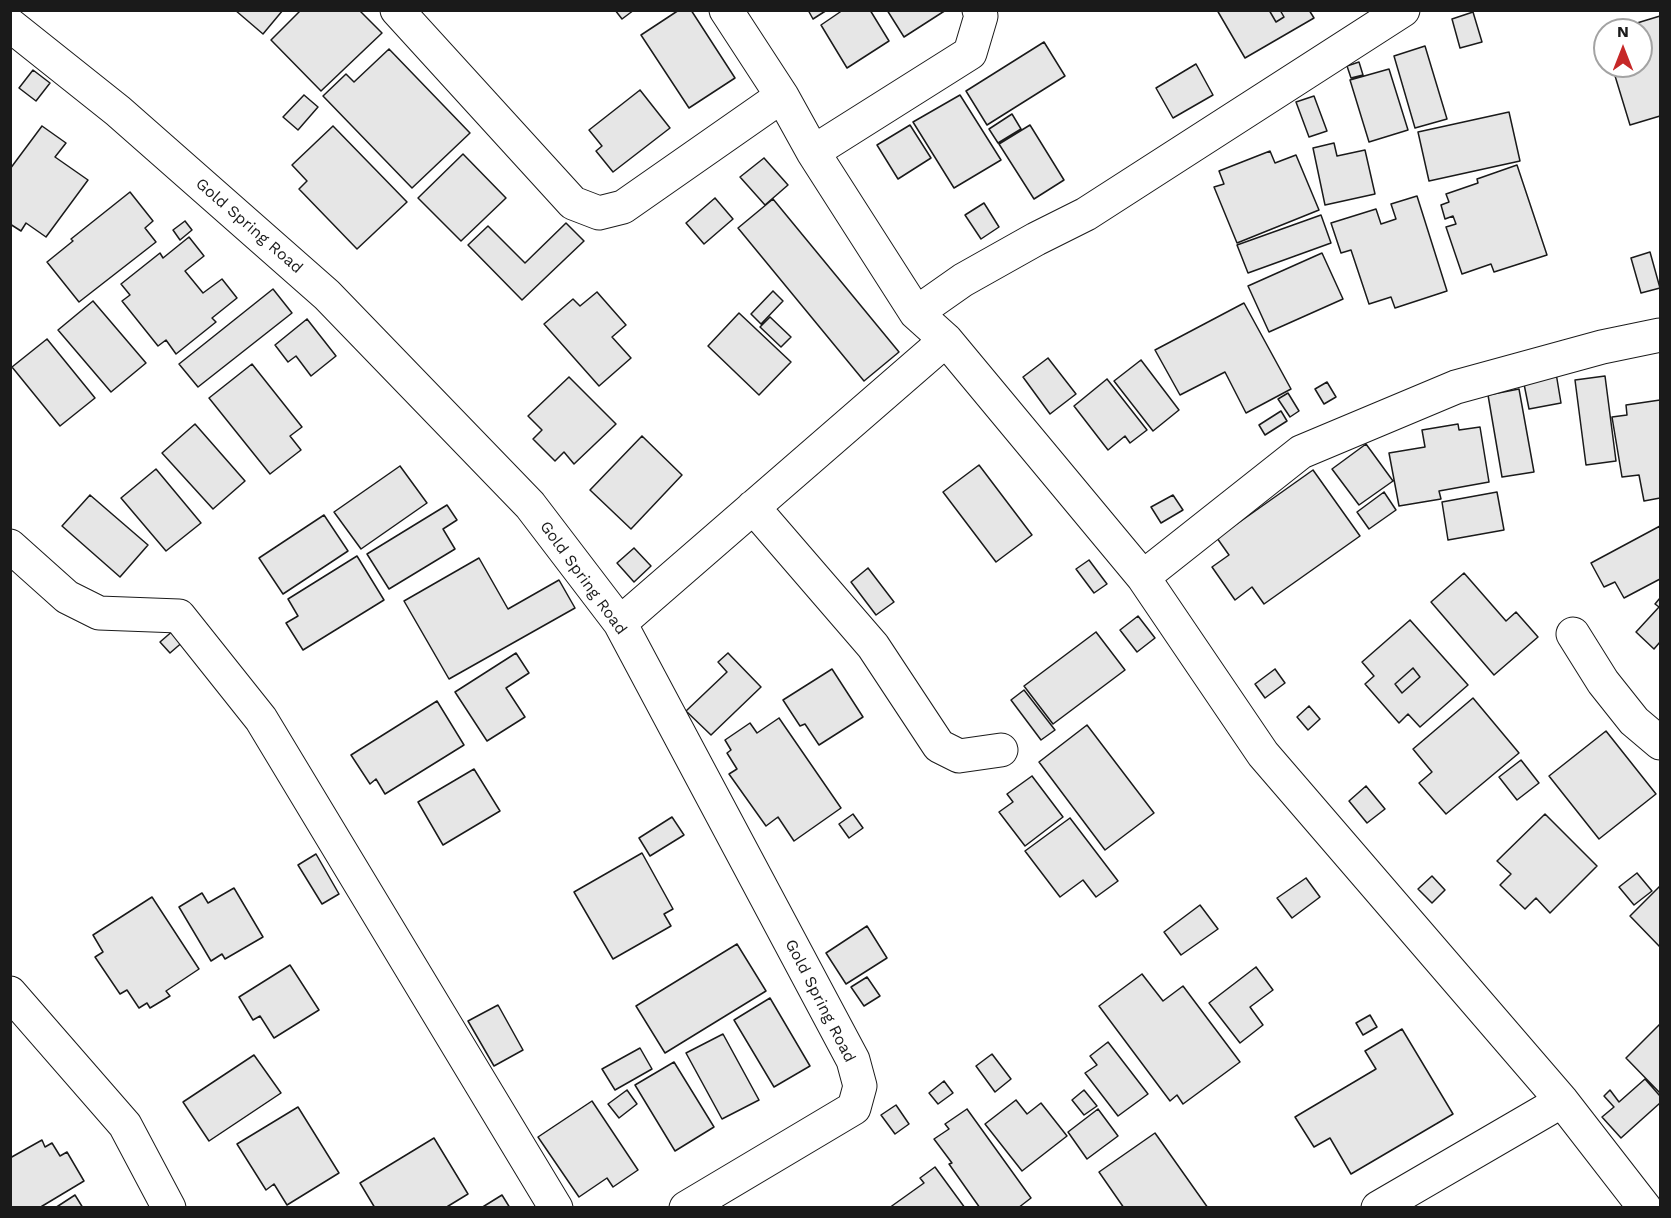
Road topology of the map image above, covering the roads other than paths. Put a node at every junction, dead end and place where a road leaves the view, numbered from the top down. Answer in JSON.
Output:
{"nodes":[{"id":1,"x":397,"y":10,"type":"edge"},
{"id":2,"x":726,"y":10,"type":"edge"},
{"id":3,"x":979,"y":10,"type":"edge"},
{"id":4,"x":1403,"y":10,"type":"edge"},
{"id":5,"x":10,"y":26,"type":"edge"},
{"id":6,"x":782,"y":96,"type":"junction"},
{"id":7,"x":813,"y":152,"type":"junction"},
{"id":8,"x":916,"y":313,"type":"junction"},
{"id":9,"x":1660,"y":335,"type":"edge"},
{"id":10,"x":946,"y":340,"type":"junction"},
{"id":11,"x":753,"y":507,"type":"junction"},
{"id":12,"x":10,"y":546,"type":"edge"},
{"id":13,"x":1143,"y":577,"type":"junction"},
{"id":14,"x":620,"y":623,"type":"junction"},
{"id":15,"x":1573,"y":634,"type":"dead end"},
{"id":16,"x":1660,"y":743,"type":"edge"},
{"id":17,"x":1001,"y":750,"type":"dead end"},
{"id":18,"x":10,"y":993,"type":"edge"},
{"id":19,"x":1562,"y":1101,"type":"junction"},
{"id":20,"x":169,"y":1208,"type":"edge"},
{"id":21,"x":556,"y":1208,"type":"edge"},
{"id":22,"x":686,"y":1208,"type":"edge"},
{"id":23,"x":1378,"y":1208,"type":"edge"},
{"id":24,"x":1645,"y":1208,"type":"edge"}],
"edges":[{"from":1,"to":6,"type":"street"},
{"from":2,"to":6,"type":"street"},
{"from":3,"to":7,"type":"street"},
{"from":4,"to":8,"type":"street"},
{"from":5,"to":14,"type":"street","name":"Gold Spring Road"},
{"from":6,"to":7,"type":"street"},
{"from":7,"to":8,"type":"street"},
{"from":8,"to":10,"type":"street"},
{"from":9,"to":13,"type":"street"},
{"from":10,"to":11,"type":"street"},
{"from":10,"to":13,"type":"street"},
{"from":11,"to":14,"type":"street"},
{"from":11,"to":17,"type":"street"},
{"from":12,"to":21,"type":"street"},
{"from":13,"to":19,"type":"street"},
{"from":14,"to":22,"type":"street","name":"Gold Spring Road"},
{"from":15,"to":16,"type":"street"},
{"from":18,"to":20,"type":"street"},
{"from":19,"to":23,"type":"street"},
{"from":19,"to":24,"type":"street"}]}
